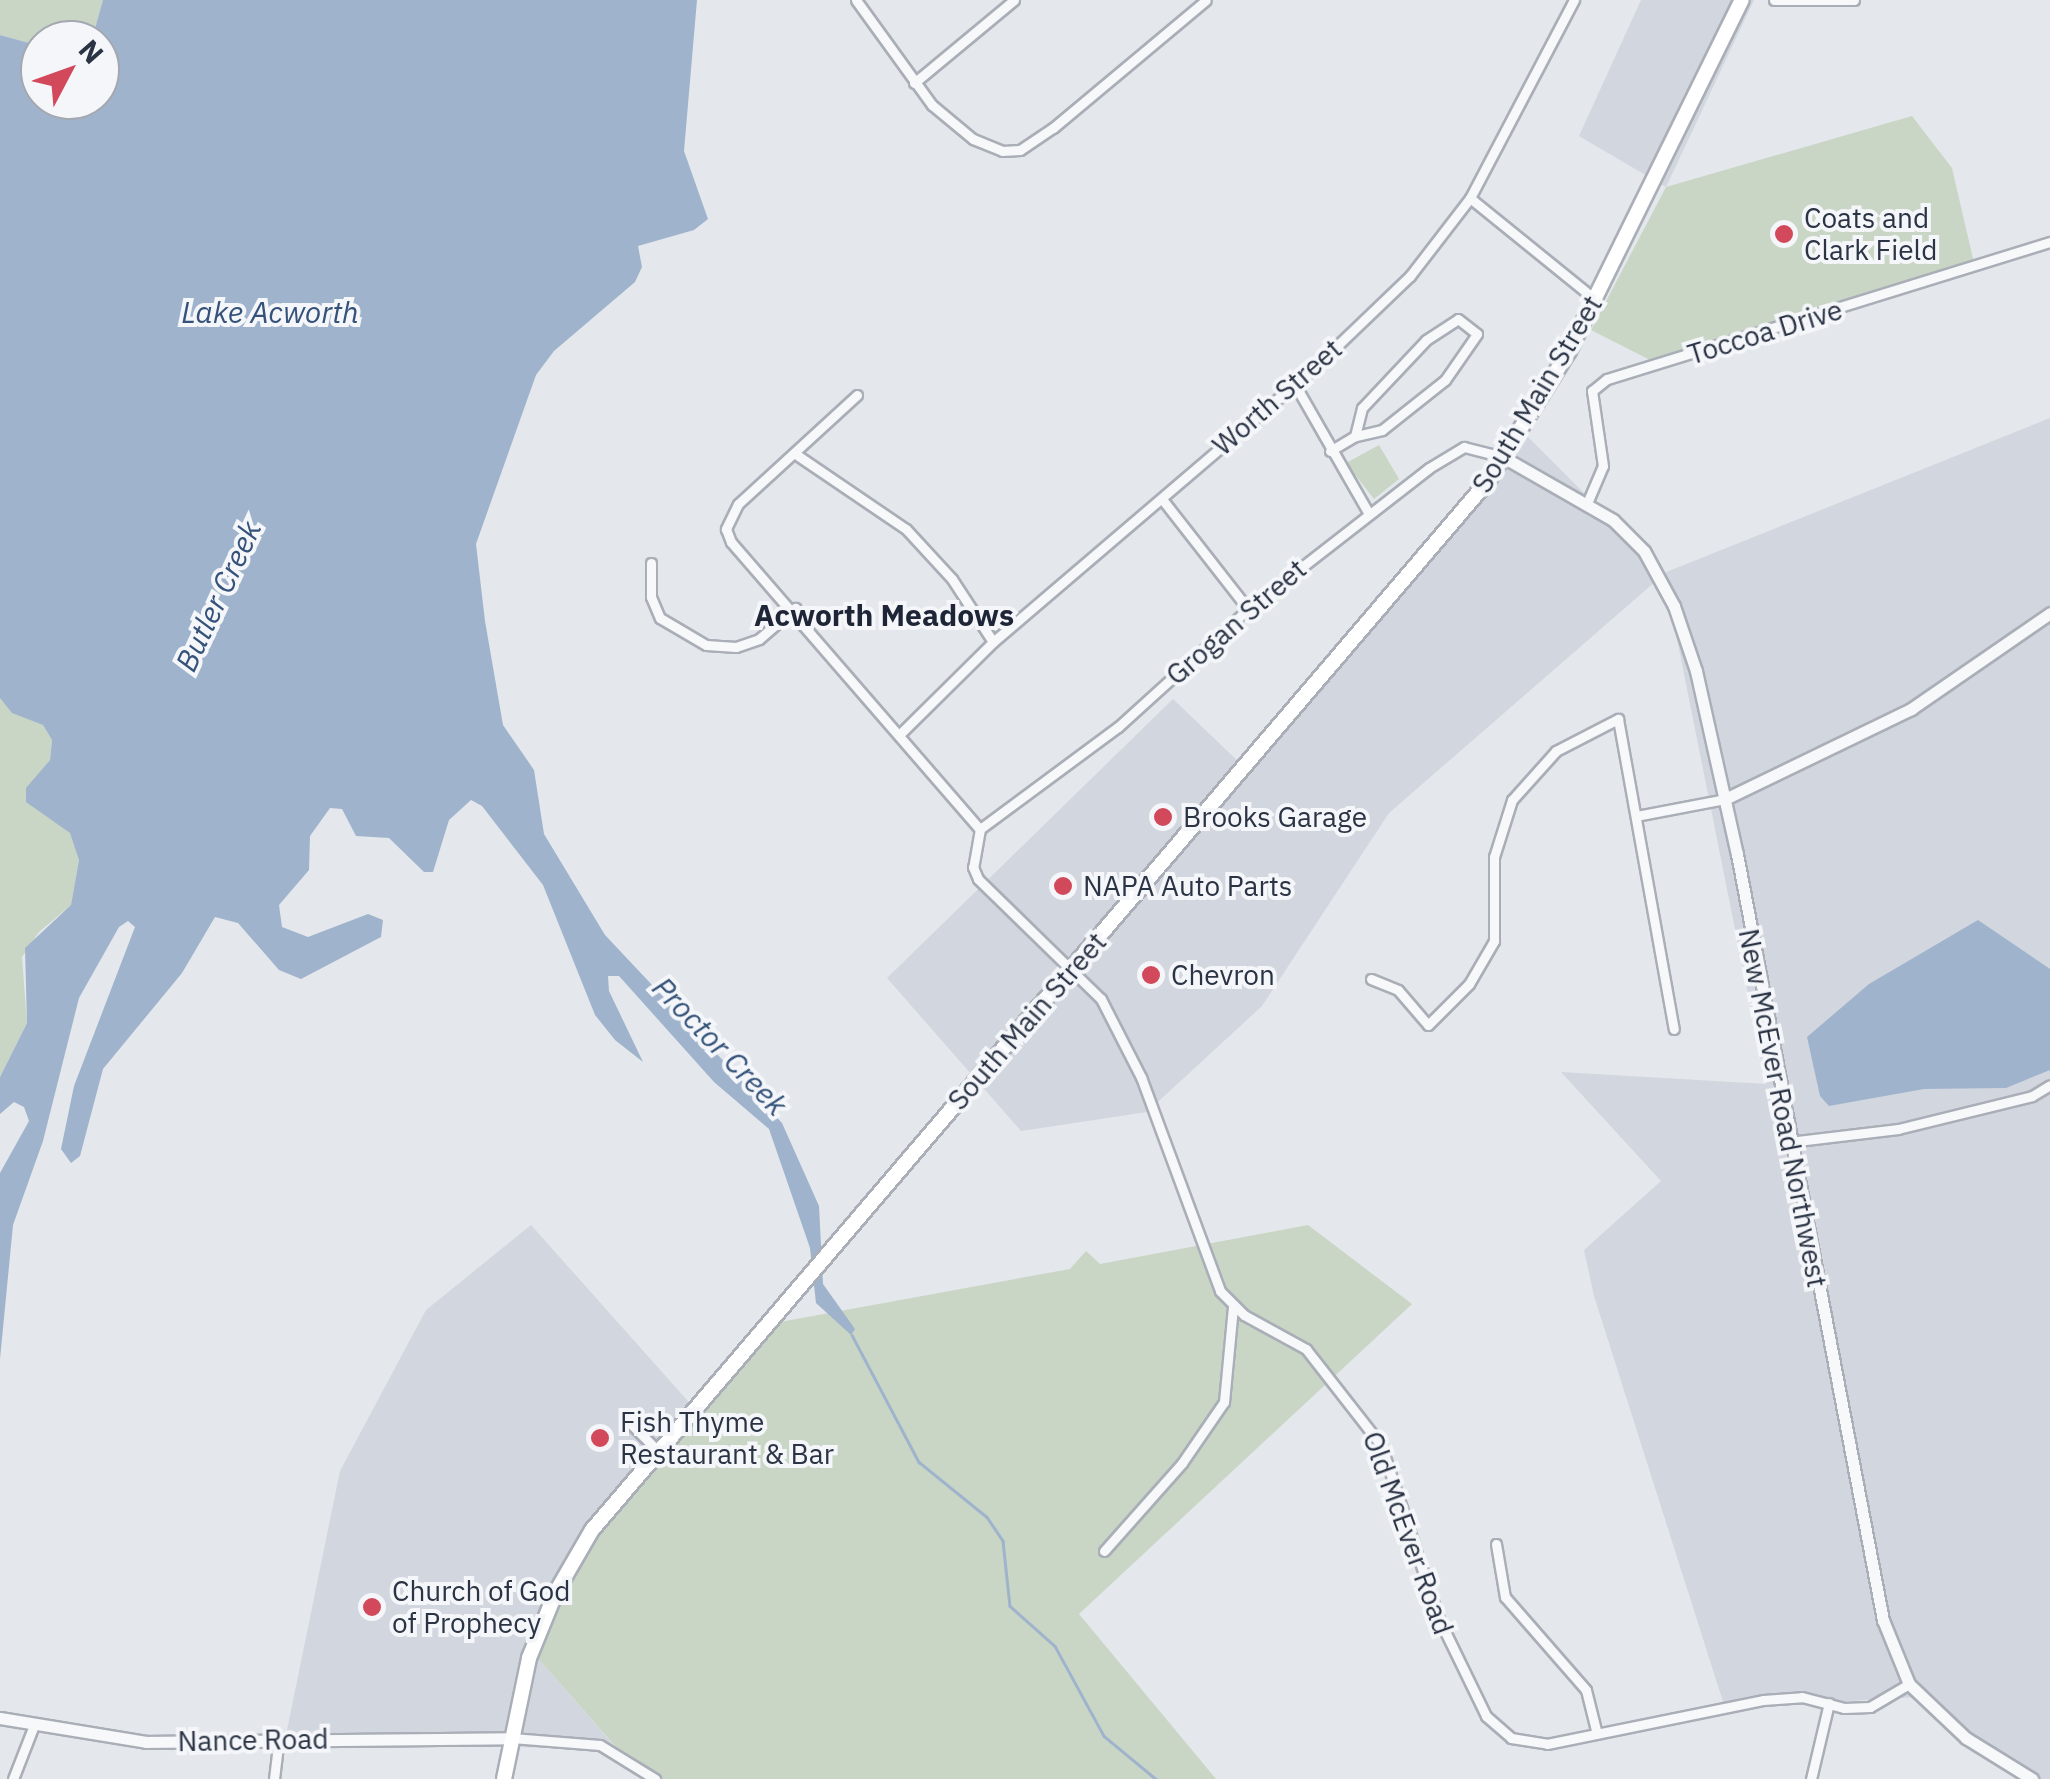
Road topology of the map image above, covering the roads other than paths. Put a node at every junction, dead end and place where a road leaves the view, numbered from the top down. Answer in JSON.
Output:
{"nodes":[{"id":1,"x":856,"y":0,"type":"edge"},
{"id":2,"x":1014,"y":0,"type":"edge"},
{"id":3,"x":1206,"y":0,"type":"edge"},
{"id":4,"x":1574,"y":0,"type":"edge"},
{"id":5,"x":1742,"y":0,"type":"edge"},
{"id":6,"x":1774,"y":0,"type":"edge"},
{"id":7,"x":1854,"y":0,"type":"edge"},
{"id":8,"x":914,"y":83,"type":"junction"},
{"id":9,"x":1470,"y":198,"type":"junction"},
{"id":10,"x":2050,"y":242,"type":"edge"},
{"id":11,"x":1596,"y":300,"type":"junction"},
{"id":12,"x":1294,"y":383,"type":"junction"},
{"id":13,"x":857,"y":394,"type":"dead end"},
{"id":14,"x":1356,"y":436,"type":"junction"},
{"id":15,"x":1330,"y":451,"type":"junction"},
{"id":16,"x":794,"y":453,"type":"junction"},
{"id":17,"x":1503,"y":456,"type":"junction"},
{"id":18,"x":1162,"y":499,"type":"junction"},
{"id":19,"x":1588,"y":501,"type":"junction"},
{"id":20,"x":1368,"y":512,"type":"junction"},
{"id":21,"x":650,"y":563,"type":"dead end"},
{"id":22,"x":795,"y":608,"type":"junction"},
{"id":23,"x":1248,"y":609,"type":"junction"},
{"id":24,"x":2050,"y":612,"type":"edge"},
{"id":25,"x":992,"y":642,"type":"junction"},
{"id":26,"x":902,"y":732,"type":"junction"},
{"id":27,"x":1726,"y":799,"type":"junction"},
{"id":28,"x":1636,"y":816,"type":"junction"},
{"id":29,"x":980,"y":828,"type":"junction"},
{"id":30,"x":1073,"y":968,"type":"junction"},
{"id":31,"x":1371,"y":978,"type":"dead end"},
{"id":32,"x":1674,"y":1029,"type":"dead end"},
{"id":33,"x":2050,"y":1085,"type":"edge"},
{"id":34,"x":1789,"y":1142,"type":"junction"},
{"id":35,"x":1233,"y":1306,"type":"junction"},
{"id":36,"x":628,"y":1421,"type":"dead end"},
{"id":37,"x":658,"y":1450,"type":"junction"},
{"id":38,"x":1496,"y":1544,"type":"dead end"},
{"id":39,"x":1104,"y":1551,"type":"dead end"},
{"id":40,"x":1909,"y":1684,"type":"junction"},
{"id":41,"x":1829,"y":1703,"type":"junction"},
{"id":42,"x":0,"y":1718,"type":"edge"},
{"id":43,"x":34,"y":1725,"type":"junction"},
{"id":44,"x":1597,"y":1734,"type":"junction"},
{"id":45,"x":279,"y":1738,"type":"junction"},
{"id":46,"x":509,"y":1738,"type":"junction"},
{"id":47,"x":13,"y":1779,"type":"edge"},
{"id":48,"x":274,"y":1779,"type":"edge"},
{"id":49,"x":504,"y":1779,"type":"edge"},
{"id":50,"x":655,"y":1779,"type":"edge"},
{"id":51,"x":1812,"y":1779,"type":"edge"},
{"id":52,"x":2032,"y":1779,"type":"edge"}],
"edges":[{"from":1,"to":8,"type":"street"},
{"from":2,"to":8,"type":"street"},
{"from":3,"to":8,"type":"street"},
{"from":4,"to":9,"type":"street","name":"Worth Street"},
{"from":5,"to":11,"type":"main road","name":"South Main Street"},
{"from":6,"to":7,"type":"street"},
{"from":9,"to":11,"type":"street"},
{"from":9,"to":12,"type":"street","name":"Worth Street"},
{"from":10,"to":19,"type":"street","name":"Toccoa Drive"},
{"from":11,"to":17,"type":"main road","name":"South Main Street"},
{"from":12,"to":15,"type":"street"},
{"from":12,"to":18,"type":"street","name":"Worth Street"},
{"from":13,"to":16,"type":"street"},
{"from":14,"to":14,"type":"street"},
{"from":14,"to":15,"type":"street"},
{"from":15,"to":20,"type":"street"},
{"from":16,"to":22,"type":"street"},
{"from":16,"to":25,"type":"street"},
{"from":17,"to":19,"type":"street","name":"New McEver Road Northwest"},
{"from":17,"to":20,"type":"street","name":"Grogan Street"},
{"from":17,"to":30,"type":"main road","name":"South Main Street"},
{"from":18,"to":23,"type":"street"},
{"from":18,"to":25,"type":"street","name":"Worth Street"},
{"from":19,"to":27,"type":"street","name":"New McEver Road Northwest"},
{"from":20,"to":23,"type":"street","name":"Grogan Street"},
{"from":21,"to":22,"type":"street"},
{"from":22,"to":26,"type":"street"},
{"from":23,"to":29,"type":"street","name":"Grogan Street"},
{"from":24,"to":27,"type":"street"},
{"from":25,"to":26,"type":"street","name":"Worth Street"},
{"from":26,"to":29,"type":"street"},
{"from":27,"to":28,"type":"street"},
{"from":27,"to":34,"type":"street","name":"New McEver Road Northwest"},
{"from":28,"to":31,"type":"street"},
{"from":28,"to":32,"type":"street"},
{"from":29,"to":30,"type":"street","name":"Old McEver Road"},
{"from":30,"to":35,"type":"street","name":"Old McEver Road"},
{"from":30,"to":37,"type":"main road","name":"South Main Street"},
{"from":33,"to":34,"type":"street"},
{"from":34,"to":40,"type":"street","name":"New McEver Road Northwest"},
{"from":35,"to":39,"type":"street"},
{"from":35,"to":44,"type":"street","name":"Old McEver Road"},
{"from":36,"to":37,"type":"street"},
{"from":37,"to":46,"type":"main road","name":"South Main Street"},
{"from":38,"to":44,"type":"street"},
{"from":40,"to":41,"type":"street","name":"Old McEver Road"},
{"from":40,"to":52,"type":"street","name":"New McEver Road Northwest"},
{"from":41,"to":44,"type":"street","name":"Old McEver Road"},
{"from":41,"to":51,"type":"street"},
{"from":42,"to":43,"type":"street","name":"Nance Road"},
{"from":43,"to":45,"type":"street","name":"Nance Road"},
{"from":43,"to":47,"type":"street"},
{"from":45,"to":46,"type":"street","name":"Nance Road"},
{"from":45,"to":48,"type":"street"},
{"from":46,"to":49,"type":"main road","name":"South Main Street"},
{"from":46,"to":50,"type":"street"}]}
